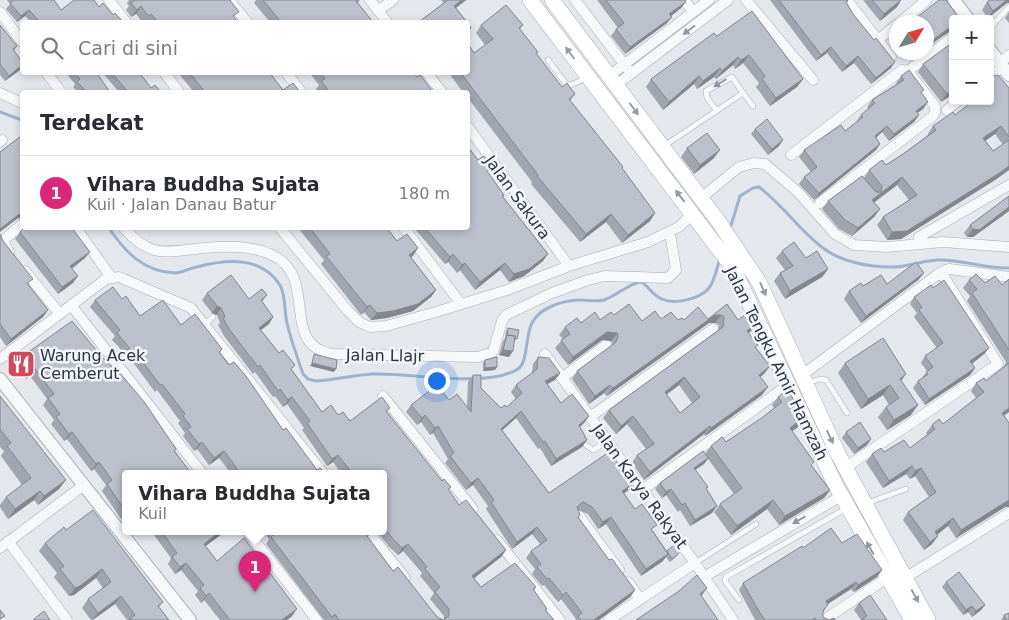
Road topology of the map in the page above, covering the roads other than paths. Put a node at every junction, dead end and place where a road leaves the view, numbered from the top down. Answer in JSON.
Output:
{"nodes":[{"id":1,"x":109,"y":0,"type":"edge"},
{"id":2,"x":230,"y":0,"type":"edge"},
{"id":3,"x":370,"y":0,"type":"edge"},
{"id":4,"x":393,"y":0,"type":"edge"},
{"id":5,"x":530,"y":0,"type":"edge"},
{"id":6,"x":552,"y":0,"type":"edge"},
{"id":7,"x":576,"y":0,"type":"edge"},
{"id":8,"x":684,"y":0,"type":"edge"},
{"id":9,"x":709,"y":0,"type":"edge"},
{"id":10,"x":728,"y":0,"type":"edge"},
{"id":11,"x":746,"y":0,"type":"edge"},
{"id":12,"x":847,"y":0,"type":"edge"},
{"id":13,"x":927,"y":0,"type":"edge"},
{"id":14,"x":954,"y":0,"type":"edge"},
{"id":15,"x":1009,"y":7,"type":"edge"},
{"id":16,"x":378,"y":11,"type":"junction"},
{"id":17,"x":0,"y":12,"type":"edge"},
{"id":18,"x":693,"y":12,"type":"junction"},
{"id":19,"x":909,"y":15,"type":"edge"},
{"id":20,"x":965,"y":15,"type":"edge"},
{"id":21,"x":124,"y":20,"type":"edge"},
{"id":22,"x":245,"y":20,"type":"edge"},
{"id":23,"x":385,"y":20,"type":"edge"},
{"id":24,"x":994,"y":24,"type":"edge"},
{"id":25,"x":889,"y":31,"type":"edge"},
{"id":26,"x":20,"y":39,"type":"edge"},
{"id":27,"x":878,"y":40,"type":"junction"},
{"id":28,"x":949,"y":40,"type":"edge"},
{"id":29,"x":889,"y":54,"type":"edge"},
{"id":30,"x":994,"y":54,"type":"edge"},
{"id":31,"x":548,"y":60,"type":"dead end"},
{"id":32,"x":624,"y":64,"type":"junction"},
{"id":33,"x":1005,"y":65,"type":"edge"},
{"id":34,"x":908,"y":71,"type":"junction"},
{"id":35,"x":632,"y":73,"type":"junction"},
{"id":36,"x":994,"y":73,"type":"edge"},
{"id":37,"x":48,"y":75,"type":"edge"},
{"id":38,"x":166,"y":75,"type":"edge"},
{"id":39,"x":288,"y":75,"type":"edge"},
{"id":40,"x":428,"y":75,"type":"edge"},
{"id":41,"x":588,"y":77,"type":"junction"},
{"id":42,"x":813,"y":80,"type":"dead end"},
{"id":43,"x":612,"y":81,"type":"junction"},
{"id":44,"x":60,"y":90,"type":"edge"},
{"id":45,"x":178,"y":90,"type":"edge"},
{"id":46,"x":300,"y":90,"type":"edge"},
{"id":47,"x":440,"y":90,"type":"edge"},
{"id":48,"x":0,"y":93,"type":"edge"},
{"id":49,"x":744,"y":93,"type":"junction"},
{"id":50,"x":20,"y":102,"type":"edge"},
{"id":51,"x":953,"y":105,"type":"edge"},
{"id":52,"x":753,"y":106,"type":"dead end"},
{"id":53,"x":947,"y":110,"type":"dead end"},
{"id":54,"x":717,"y":111,"type":"junction"},
{"id":55,"x":470,"y":130,"type":"edge"},
{"id":56,"x":663,"y":148,"type":"junction"},
{"id":57,"x":791,"y":155,"type":"dead end"},
{"id":58,"x":1009,"y":185,"type":"edge"},
{"id":59,"x":701,"y":198,"type":"junction"},
{"id":60,"x":820,"y":203,"type":"dead end"},
{"id":61,"x":693,"y":213,"type":"junction"},
{"id":62,"x":20,"y":220,"type":"edge"},
{"id":63,"x":20,"y":226,"type":"edge"},
{"id":64,"x":77,"y":230,"type":"edge"},
{"id":65,"x":126,"y":230,"type":"edge"},
{"id":66,"x":282,"y":230,"type":"edge"},
{"id":67,"x":406,"y":230,"type":"edge"},
{"id":68,"x":670,"y":233,"type":"junction"},
{"id":69,"x":0,"y":235,"type":"edge"},
{"id":70,"x":919,"y":237,"type":"dead end"},
{"id":71,"x":1009,"y":247,"type":"edge"},
{"id":72,"x":570,"y":266,"type":"junction"},
{"id":73,"x":941,"y":272,"type":"junction"},
{"id":74,"x":111,"y":277,"type":"junction"},
{"id":75,"x":1009,"y":277,"type":"edge"},
{"id":76,"x":461,"y":304,"type":"junction"},
{"id":77,"x":71,"y":305,"type":"junction"},
{"id":78,"x":59,"y":313,"type":"junction"},
{"id":79,"x":213,"y":316,"type":"dead end"},
{"id":80,"x":205,"y":324,"type":"junction"},
{"id":81,"x":713,"y":329,"type":"dead end"},
{"id":82,"x":606,"y":345,"type":"dead end"},
{"id":83,"x":545,"y":354,"type":"dead end"},
{"id":84,"x":0,"y":359,"type":"edge"},
{"id":85,"x":562,"y":378,"type":"junction"},
{"id":86,"x":0,"y":379,"type":"edge"},
{"id":87,"x":803,"y":380,"type":"junction"},
{"id":88,"x":788,"y":385,"type":"junction"},
{"id":89,"x":383,"y":396,"type":"edge"},
{"id":90,"x":846,"y":413,"type":"dead end"},
{"id":91,"x":590,"y":417,"type":"junction"},
{"id":92,"x":606,"y":442,"type":"junction"},
{"id":93,"x":586,"y":444,"type":"edge"},
{"id":94,"x":200,"y":470,"type":"edge"},
{"id":95,"x":321,"y":470,"type":"edge"},
{"id":96,"x":847,"y":472,"type":"junction"},
{"id":97,"x":84,"y":485,"type":"junction"},
{"id":98,"x":906,"y":489,"type":"dead end"},
{"id":99,"x":642,"y":490,"type":"junction"},
{"id":100,"x":841,"y":496,"type":"junction"},
{"id":101,"x":864,"y":504,"type":"junction"},
{"id":102,"x":1009,"y":513,"type":"edge"},
{"id":103,"x":579,"y":516,"type":"edge"},
{"id":104,"x":481,"y":520,"type":"edge"},
{"id":105,"x":756,"y":524,"type":"dead end"},
{"id":106,"x":122,"y":533,"type":"edge"},
{"id":107,"x":123,"y":535,"type":"edge"},
{"id":108,"x":250,"y":535,"type":"edge"},
{"id":109,"x":371,"y":535,"type":"edge"},
{"id":110,"x":493,"y":535,"type":"edge"},
{"id":111,"x":4,"y":544,"type":"edge"},
{"id":112,"x":695,"y":563,"type":"junction"},
{"id":113,"x":704,"y":577,"type":"junction"},
{"id":114,"x":887,"y":578,"type":"junction"},
{"id":115,"x":905,"y":578,"type":"junction"},
{"id":116,"x":409,"y":583,"type":"edge"},
{"id":117,"x":640,"y":599,"type":"junction"},
{"id":118,"x":740,"y":600,"type":"dead end"},
{"id":119,"x":66,"y":620,"type":"edge"},
{"id":120,"x":190,"y":620,"type":"edge"},
{"id":121,"x":317,"y":620,"type":"edge"},
{"id":122,"x":560,"y":620,"type":"edge"},
{"id":123,"x":609,"y":620,"type":"edge"},
{"id":124,"x":733,"y":620,"type":"edge"},
{"id":125,"x":824,"y":620,"type":"edge"},
{"id":126,"x":912,"y":620,"type":"edge"},
{"id":127,"x":928,"y":620,"type":"edge"}],
"edges":[{"from":1,"to":21,"type":"street"},
{"from":2,"to":22,"type":"street"},
{"from":3,"to":16,"type":"street"},
{"from":4,"to":16,"type":"street"},
{"from":41,"to":5,"type":"main road","name":"Jalan Tengku Amir Hamzah","one_way":true},
{"from":6,"to":43,"type":"main road","name":"Jalan Tengku Amir Hamzah"},
{"from":7,"to":32,"type":"street"},
{"from":8,"to":18,"type":"street"},
{"from":9,"to":18,"type":"street"},
{"from":10,"to":35,"type":"street","one_way":true},
{"from":11,"to":42,"type":"street"},
{"from":12,"to":27,"type":"street"},
{"from":13,"to":19,"type":"street"},
{"from":14,"to":20,"type":"street"},
{"from":15,"to":24,"type":"lane"},
{"from":16,"to":23,"type":"street"},
{"from":17,"to":26,"type":"street"},
{"from":18,"to":32,"type":"street"},
{"from":25,"to":27,"type":"street"},
{"from":27,"to":29,"type":"street"},
{"from":28,"to":34,"type":"street"},
{"from":30,"to":33,"type":"street"},
{"from":31,"to":41,"type":"lane"},
{"from":32,"to":35,"type":"street"},
{"from":32,"to":43,"type":"street"},
{"from":33,"to":36,"type":"street"},
{"from":34,"to":57,"type":"street"},
{"from":34,"to":60,"type":"street"},
{"from":35,"to":43,"type":"street"},
{"from":37,"to":44,"type":"street"},
{"from":38,"to":45,"type":"street"},
{"from":39,"to":46,"type":"street"},
{"from":40,"to":47,"type":"street"},
{"from":61,"to":41,"type":"main road","name":"Jalan Tengku Amir Hamzah","one_way":true},
{"from":43,"to":56,"type":"main road","name":"Jalan Tengku Amir Hamzah","one_way":true},
{"from":48,"to":50,"type":"street"},
{"from":49,"to":52,"type":"lane"},
{"from":49,"to":54,"type":"lane"},
{"from":49,"to":54,"type":"lane","one_way":true},
{"from":51,"to":53,"type":"street"},
{"from":54,"to":56,"type":"lane"},
{"from":55,"to":72,"type":"street","name":"Jalan Sakura"},
{"from":56,"to":59,"type":"main road","name":"Jalan Tengku Amir Hamzah"},
{"from":58,"to":70,"type":"street"},
{"from":59,"to":71,"type":"street"},
{"from":59,"to":87,"type":"main road","name":"Jalan Tengku Amir Hamzah","one_way":true},
{"from":61,"to":68,"type":"street"},
{"from":61,"to":88,"type":"main road","name":"Jalan Tengku Amir Hamzah"},
{"from":62,"to":69,"type":"street"},
{"from":63,"to":78,"type":"street"},
{"from":64,"to":74,"type":"street"},
{"from":65,"to":68,"type":"street","name":"Jalan Llajr"},
{"from":66,"to":76,"type":"street"},
{"from":67,"to":76,"type":"street"},
{"from":68,"to":72,"type":"street"},
{"from":72,"to":76,"type":"street"},
{"from":73,"to":75,"type":"street"},
{"from":73,"to":87,"type":"street"},
{"from":73,"to":96,"type":"street"},
{"from":74,"to":77,"type":"street"},
{"from":74,"to":80,"type":"street"},
{"from":77,"to":78,"type":"street"},
{"from":77,"to":94,"type":"street"},
{"from":78,"to":84,"type":"street"},
{"from":79,"to":80,"type":"lane"},
{"from":80,"to":95,"type":"street"},
{"from":81,"to":91,"type":"street"},
{"from":82,"to":85,"type":"street"},
{"from":83,"to":85,"type":"street","name":"Jalan Karya Rakyat"},
{"from":85,"to":91,"type":"street","name":"Jalan Karya Rakyat"},
{"from":86,"to":97,"type":"street"},
{"from":87,"to":90,"type":"lane"},
{"from":87,"to":96,"type":"main road","name":"Jalan Tengku Amir Hamzah","one_way":true},
{"from":88,"to":99,"type":"street"},
{"from":88,"to":100,"type":"main road","name":"Jalan Tengku Amir Hamzah"},
{"from":89,"to":104,"type":"street"},
{"from":91,"to":92,"type":"street","name":"Jalan Karya Rakyat"},
{"from":92,"to":93,"type":"lane"},
{"from":92,"to":99,"type":"street","name":"Jalan Karya Rakyat"},
{"from":96,"to":100,"type":"main road"},
{"from":96,"to":101,"type":"main road","name":"Jalan Tengku Amir Hamzah"},
{"from":97,"to":106,"type":"street"},
{"from":97,"to":111,"type":"street"},
{"from":98,"to":101,"type":"lane"},
{"from":99,"to":112,"type":"street","name":"Jalan Karya Rakyat"},
{"from":100,"to":113,"type":"street","one_way":true},
{"from":114,"to":100,"type":"main road","name":"Jalan Tengku Amir Hamzah","one_way":true},
{"from":100,"to":118,"type":"lane"},
{"from":101,"to":115,"type":"main road","name":"Jalan Tengku Amir Hamzah"},
{"from":102,"to":115,"type":"street"},
{"from":103,"to":117,"type":"street"},
{"from":105,"to":112,"type":"lane"},
{"from":107,"to":120,"type":"street"},
{"from":108,"to":121,"type":"street"},
{"from":109,"to":116,"type":"street"},
{"from":110,"to":122,"type":"street"},
{"from":111,"to":119,"type":"street"},
{"from":112,"to":113,"type":"street","name":"Jalan Karya Rakyat"},
{"from":112,"to":117,"type":"street"},
{"from":113,"to":124,"type":"street","name":"Jalan Karya Rakyat"},
{"from":114,"to":125,"type":"street"},
{"from":114,"to":126,"type":"main road","name":"Jalan Tengku Amir Hamzah"},
{"from":115,"to":127,"type":"main road","name":"Jalan Tengku Amir Hamzah","one_way":true},
{"from":117,"to":123,"type":"street"}]}
